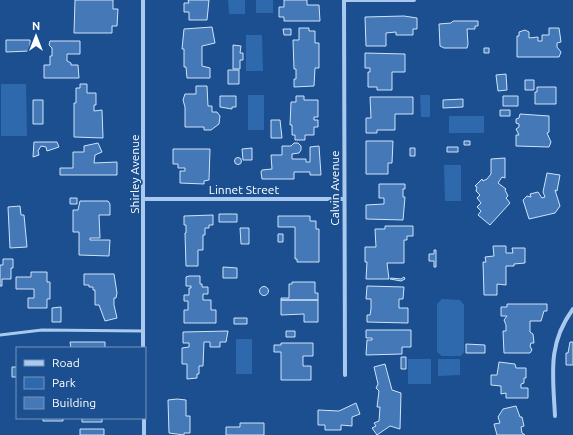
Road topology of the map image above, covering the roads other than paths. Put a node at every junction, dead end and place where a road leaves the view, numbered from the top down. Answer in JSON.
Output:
{"nodes":[{"id":1,"x":143,"y":0,"type":"edge"},
{"id":2,"x":344,"y":0,"type":"edge"},
{"id":3,"x":414,"y":0,"type":"edge"},
{"id":4,"x":144,"y":199,"type":"junction"},
{"id":5,"x":344,"y":199,"type":"junction"},
{"id":6,"x":573,"y":309,"type":"edge"},
{"id":7,"x":143,"y":331,"type":"junction"},
{"id":8,"x":0,"y":335,"type":"edge"},
{"id":9,"x":144,"y":347,"type":"edge"},
{"id":10,"x":345,"y":375,"type":"dead end"},
{"id":11,"x":555,"y":416,"type":"dead end"},
{"id":12,"x":144,"y":419,"type":"edge"},
{"id":13,"x":144,"y":435,"type":"edge"}],
"edges":[{"from":1,"to":4,"type":"street","name":"Shirley Avenue"},
{"from":2,"to":3,"type":"street"},
{"from":2,"to":5,"type":"street","name":"Calvin Avenue"},
{"from":4,"to":5,"type":"street","name":"Linnet Street"},
{"from":4,"to":7,"type":"street","name":"Shirley Avenue"},
{"from":5,"to":10,"type":"street","name":"Calvin Avenue"},
{"from":6,"to":11,"type":"street"},
{"from":7,"to":8,"type":"lane"},
{"from":7,"to":9,"type":"street","name":"Shirley Avenue"},
{"from":12,"to":13,"type":"street"}]}
